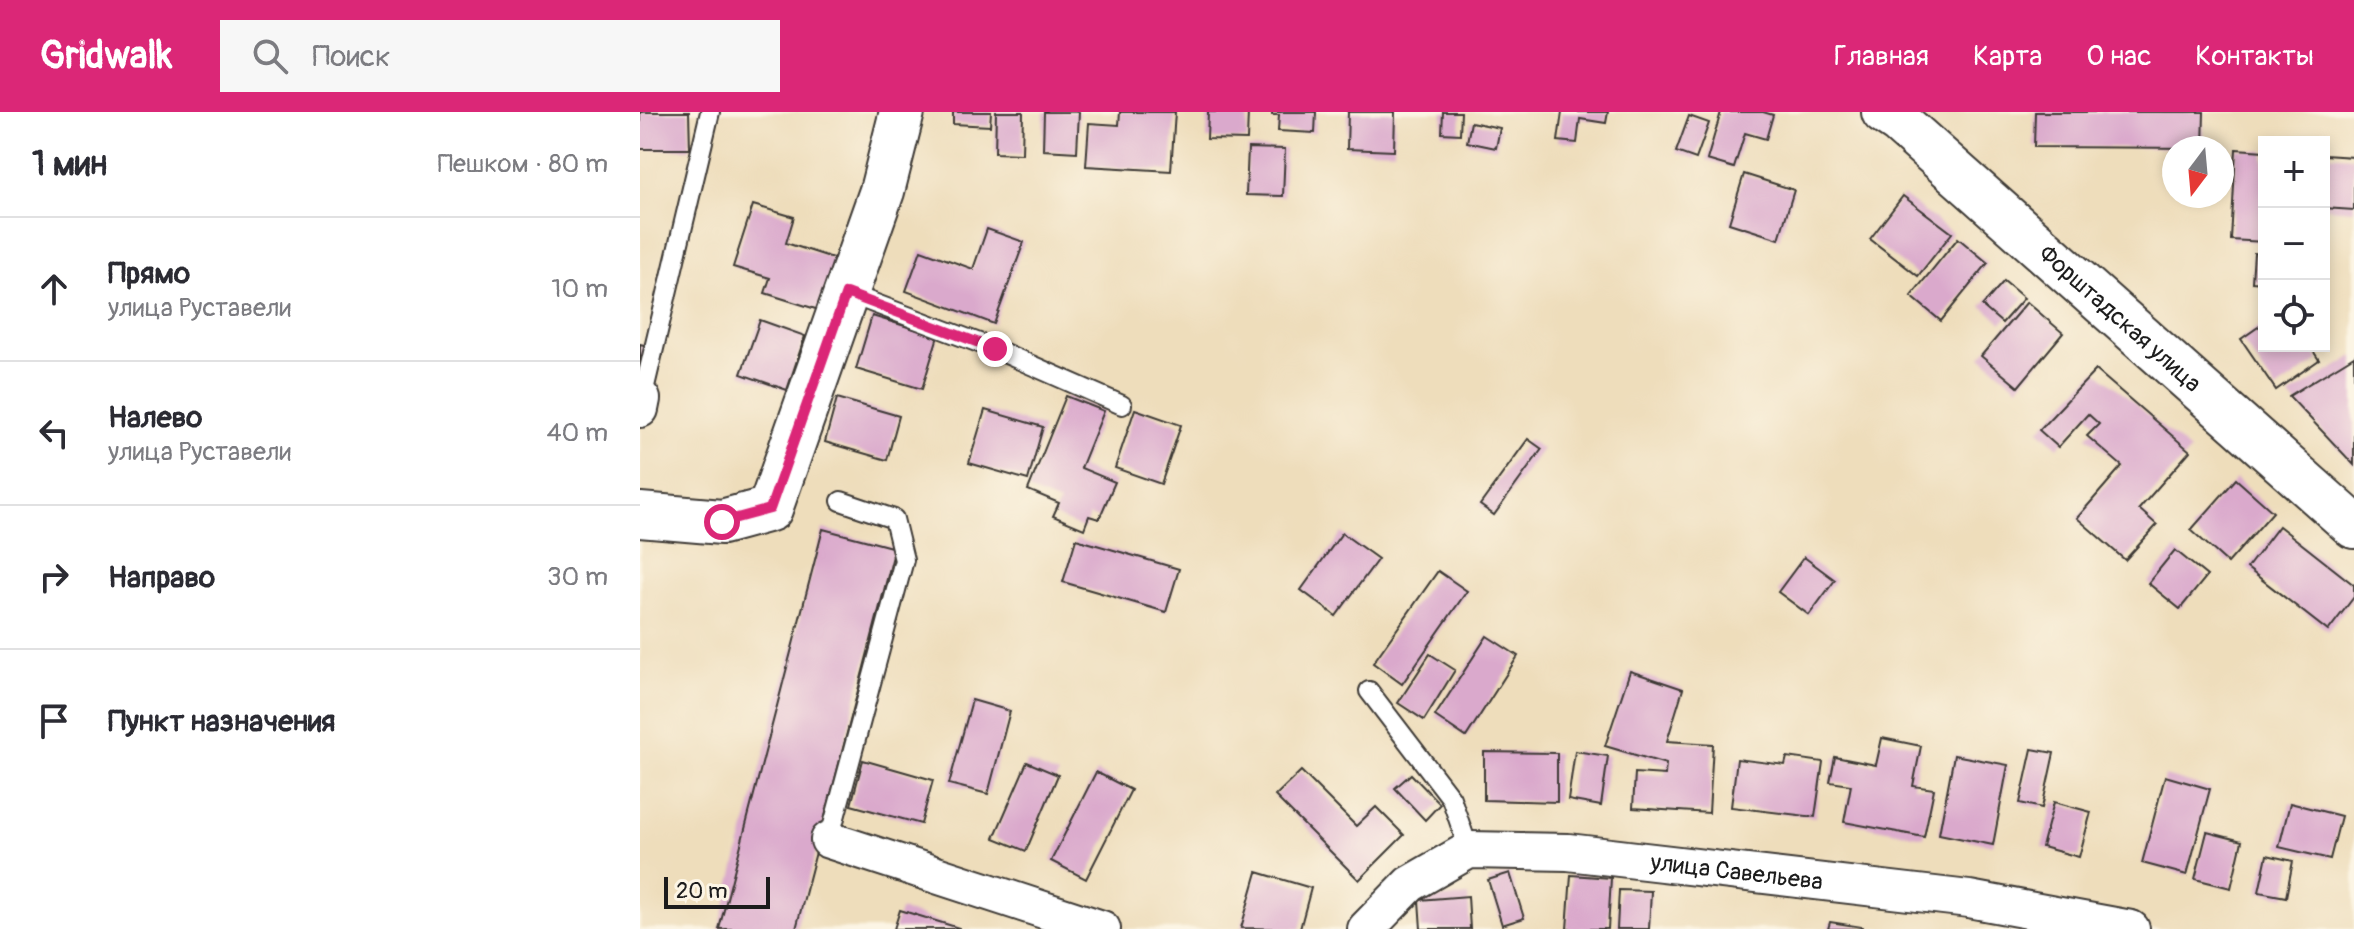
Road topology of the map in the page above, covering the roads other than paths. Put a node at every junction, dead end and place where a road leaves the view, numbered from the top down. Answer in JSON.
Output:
{"nodes":[{"id":1,"x":710,"y":112,"type":"edge"},
{"id":2,"x":902,"y":112,"type":"edge"},
{"id":3,"x":1884,"y":112,"type":"edge"},
{"id":4,"x":846,"y":293,"type":"junction"},
{"id":5,"x":641,"y":404,"type":"edge"},
{"id":6,"x":1122,"y":405,"type":"dead end"},
{"id":7,"x":841,"y":501,"type":"dead end"},
{"id":8,"x":640,"y":515,"type":"edge"},
{"id":9,"x":2354,"y":526,"type":"edge"},
{"id":10,"x":1369,"y":691,"type":"dead end"},
{"id":11,"x":829,"y":840,"type":"joint"},
{"id":12,"x":1469,"y":850,"type":"junction"},
{"id":13,"x":2029,"y":920,"type":"edge"},
{"id":14,"x":1102,"y":929,"type":"edge"},
{"id":15,"x":1366,"y":929,"type":"edge"},
{"id":16,"x":2131,"y":929,"type":"edge"}],
"edges":[{"from":1,"to":5,"type":"lane"},
{"from":2,"to":4,"type":"street"},
{"from":3,"to":9,"type":"street","name":"Форштадская улица"},
{"from":4,"to":6,"type":"lane"},
{"from":4,"to":8,"type":"street"},
{"from":7,"to":11,"type":"lane"},
{"from":10,"to":12,"type":"lane"},
{"from":11,"to":14,"type":"street"},
{"from":12,"to":13,"type":"street","name":"улица Савельева"},
{"from":12,"to":15,"type":"street"},
{"from":13,"to":16,"type":"street","name":"улица Савельева"}]}
